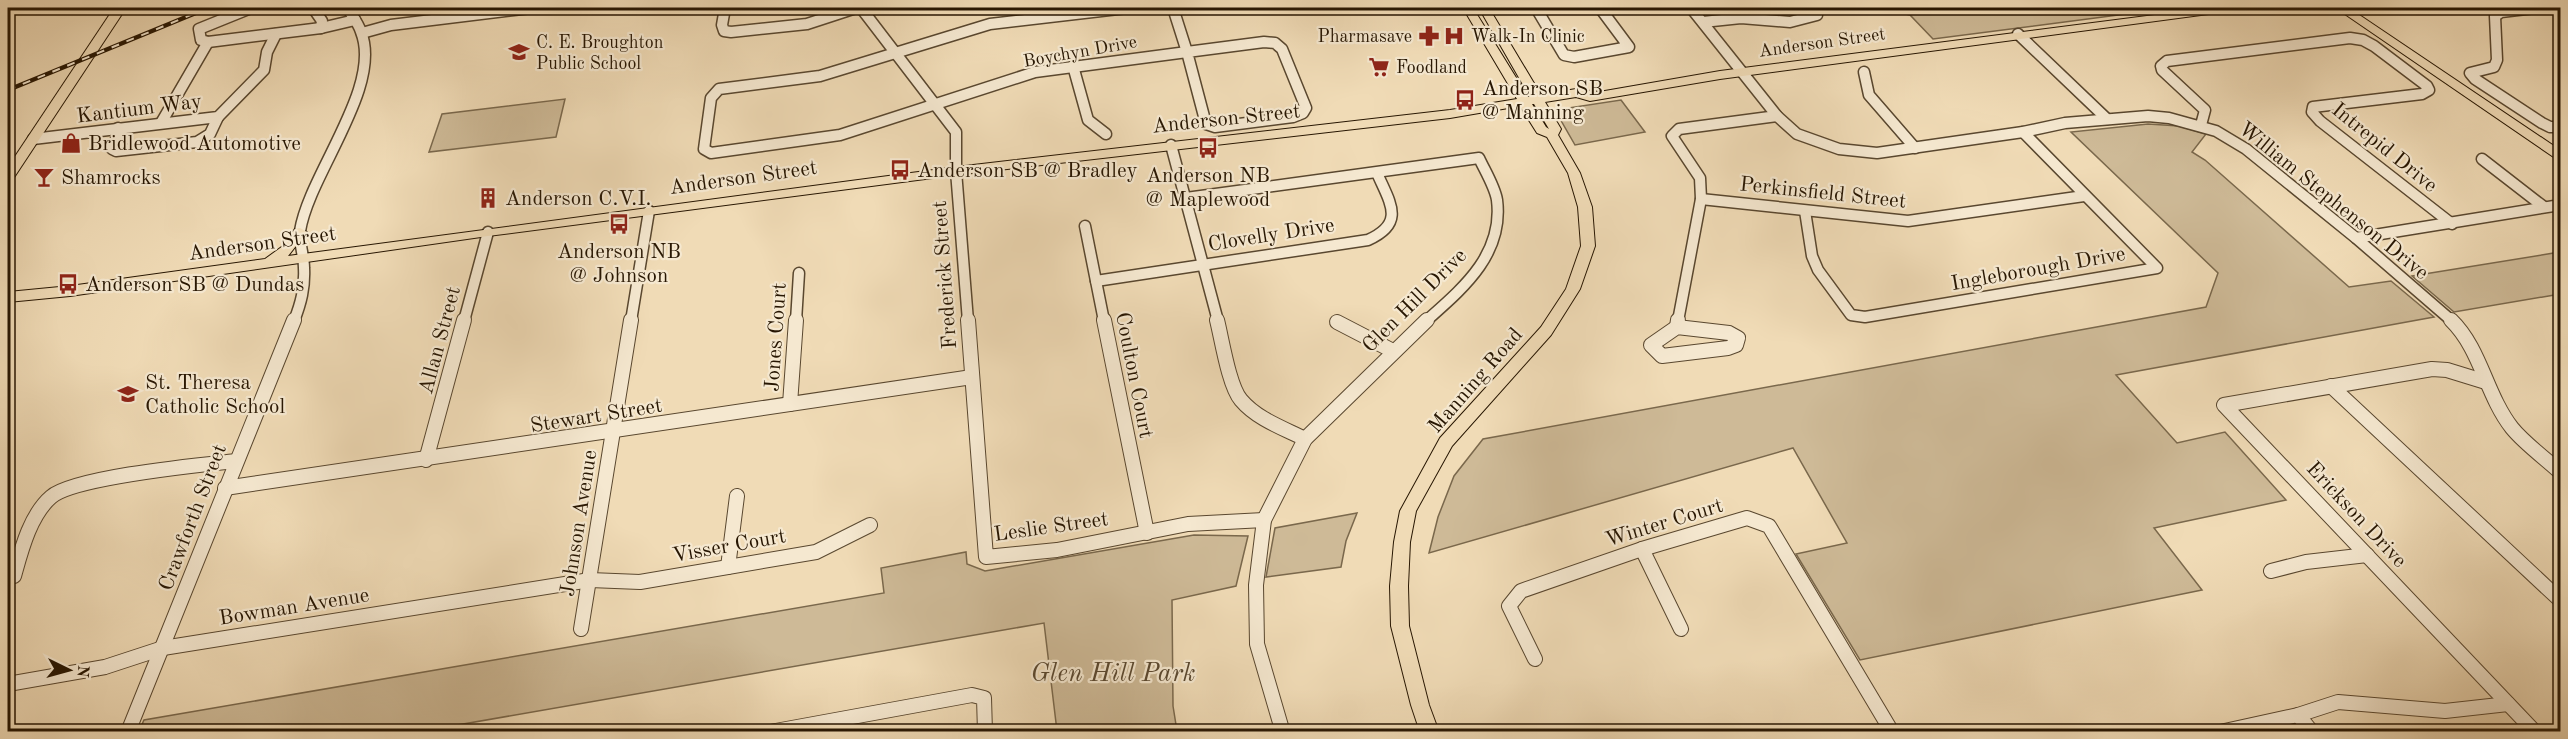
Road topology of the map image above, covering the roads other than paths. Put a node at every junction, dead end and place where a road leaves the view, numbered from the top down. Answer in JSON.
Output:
{"nodes":[{"id":1,"x":120,"y":8,"type":"edge"},
{"id":2,"x":251,"y":8,"type":"edge"},
{"id":3,"x":313,"y":8,"type":"edge"},
{"id":4,"x":440,"y":8,"type":"edge"},
{"id":5,"x":531,"y":8,"type":"edge"},
{"id":6,"x":725,"y":8,"type":"edge"},
{"id":7,"x":856,"y":8,"type":"edge"},
{"id":8,"x":861,"y":8,"type":"edge"},
{"id":9,"x":1127,"y":8,"type":"edge"},
{"id":10,"x":1173,"y":8,"type":"edge"},
{"id":11,"x":1468,"y":8,"type":"edge"},
{"id":12,"x":1484,"y":8,"type":"edge"},
{"id":13,"x":1536,"y":8,"type":"edge"},
{"id":14,"x":1600,"y":8,"type":"edge"},
{"id":15,"x":1691,"y":8,"type":"edge"},
{"id":16,"x":1816,"y":8,"type":"edge"},
{"id":17,"x":2231,"y":8,"type":"edge"},
{"id":18,"x":2342,"y":8,"type":"edge"},
{"id":19,"x":2352,"y":8,"type":"edge"},
{"id":20,"x":2535,"y":8,"type":"edge"},
{"id":21,"x":436,"y":19,"type":"junction"},
{"id":22,"x":1703,"y":22,"type":"junction"},
{"id":23,"x":321,"y":28,"type":"junction"},
{"id":24,"x":2380,"y":31,"type":"junction"},
{"id":25,"x":362,"y":33,"type":"junction"},
{"id":26,"x":276,"y":34,"type":"junction"},
{"id":27,"x":2018,"y":34,"type":"junction"},
{"id":28,"x":208,"y":42,"type":"junction"},
{"id":29,"x":1187,"y":51,"type":"junction"},
{"id":30,"x":897,"y":54,"type":"junction"},
{"id":31,"x":1073,"y":66,"type":"junction"},
{"id":32,"x":1742,"y":72,"type":"junction"},
{"id":33,"x":1864,"y":72,"type":"dead end"},
{"id":34,"x":1533,"y":103,"type":"junction"},
{"id":35,"x":936,"y":105,"type":"junction"},
{"id":36,"x":1777,"y":116,"type":"junction"},
{"id":37,"x":218,"y":117,"type":"junction"},
{"id":38,"x":2108,"y":119,"type":"junction"},
{"id":39,"x":161,"y":123,"type":"junction"},
{"id":40,"x":2201,"y":126,"type":"junction"},
{"id":41,"x":2560,"y":127,"type":"edge"},
{"id":42,"x":118,"y":128,"type":"junction"},
{"id":43,"x":2023,"y":132,"type":"junction"},
{"id":44,"x":1106,"y":134,"type":"dead end"},
{"id":45,"x":33,"y":139,"type":"junction"},
{"id":46,"x":1171,"y":145,"type":"junction"},
{"id":47,"x":1915,"y":148,"type":"junction"},
{"id":48,"x":2560,"y":155,"type":"edge"},
{"id":49,"x":2482,"y":159,"type":"dead end"},
{"id":50,"x":956,"y":171,"type":"junction"},
{"id":51,"x":1377,"y":173,"type":"junction"},
{"id":52,"x":8,"y":176,"type":"edge"},
{"id":53,"x":2084,"y":196,"type":"junction"},
{"id":54,"x":1186,"y":198,"type":"junction"},
{"id":55,"x":1701,"y":199,"type":"junction"},
{"id":56,"x":2560,"y":205,"type":"edge"},
{"id":57,"x":2544,"y":207,"type":"junction"},
{"id":58,"x":649,"y":211,"type":"junction"},
{"id":59,"x":1805,"y":211,"type":"junction"},
{"id":60,"x":2452,"y":224,"type":"junction"},
{"id":61,"x":1085,"y":226,"type":"dead end"},
{"id":62,"x":300,"y":232,"type":"junction"},
{"id":63,"x":489,"y":232,"type":"junction"},
{"id":64,"x":2356,"y":238,"type":"junction"},
{"id":65,"x":302,"y":259,"type":"junction"},
{"id":66,"x":267,"y":263,"type":"junction"},
{"id":67,"x":1204,"y":264,"type":"junction"},
{"id":68,"x":799,"y":273,"type":"dead end"},
{"id":69,"x":1096,"y":281,"type":"junction"},
{"id":70,"x":8,"y":297,"type":"edge"},
{"id":71,"x":1337,"y":322,"type":"dead end"},
{"id":72,"x":1677,"y":327,"type":"junction"},
{"id":73,"x":1393,"y":351,"type":"junction"},
{"id":74,"x":972,"y":377,"type":"junction"},
{"id":75,"x":2486,"y":382,"type":"junction"},
{"id":76,"x":2331,"y":386,"type":"junction"},
{"id":77,"x":790,"y":404,"type":"junction"},
{"id":78,"x":615,"y":432,"type":"junction"},
{"id":79,"x":1305,"y":439,"type":"junction"},
{"id":80,"x":426,"y":460,"type":"junction"},
{"id":81,"x":236,"y":461,"type":"junction"},
{"id":82,"x":2560,"y":471,"type":"edge"},
{"id":83,"x":225,"y":488,"type":"junction"},
{"id":84,"x":737,"y":496,"type":"dead end"},
{"id":85,"x":1264,"y":520,"type":"junction"},
{"id":86,"x":870,"y":525,"type":"dead end"},
{"id":87,"x":1147,"y":533,"type":"junction"},
{"id":88,"x":1642,"y":549,"type":"junction"},
{"id":89,"x":2367,"y":555,"type":"junction"},
{"id":90,"x":728,"y":567,"type":"junction"},
{"id":91,"x":2271,"y":571,"type":"dead end"},
{"id":92,"x":14,"y":576,"type":"dead end"},
{"id":93,"x":590,"y":580,"type":"junction"},
{"id":94,"x":2560,"y":600,"type":"edge"},
{"id":95,"x":581,"y":629,"type":"dead end"},
{"id":96,"x":1681,"y":629,"type":"dead end"},
{"id":97,"x":163,"y":648,"type":"junction"},
{"id":98,"x":1535,"y":659,"type":"dead end"},
{"id":99,"x":8,"y":684,"type":"edge"},
{"id":100,"x":2508,"y":704,"type":"junction"},
{"id":101,"x":2298,"y":715,"type":"junction"},
{"id":102,"x":128,"y":732,"type":"edge"},
{"id":103,"x":770,"y":732,"type":"edge"},
{"id":104,"x":985,"y":732,"type":"edge"},
{"id":105,"x":1279,"y":732,"type":"edge"},
{"id":106,"x":1430,"y":732,"type":"edge"},
{"id":107,"x":1892,"y":732,"type":"edge"},
{"id":108,"x":2220,"y":732,"type":"edge"},
{"id":109,"x":2312,"y":732,"type":"edge"},
{"id":110,"x":2535,"y":732,"type":"edge"}],
"edges":[{"from":1,"to":45,"type":"main road"},
{"from":2,"to":28,"type":"street"},
{"from":3,"to":23,"type":"street"},
{"from":4,"to":21,"type":"street"},
{"from":5,"to":21,"type":"street"},
{"from":6,"to":7,"type":"street"},
{"from":8,"to":30,"type":"street","name":"Frederick Street"},
{"from":9,"to":30,"type":"street"},
{"from":10,"to":29,"type":"street"},
{"from":11,"to":34,"type":"main road","name":"Manning Road"},
{"from":12,"to":34,"type":"main road","name":"Manning Road"},
{"from":13,"to":14,"type":"street"},
{"from":15,"to":22,"type":"street","name":"William Stephenson Drive"},
{"from":16,"to":22,"type":"street"},
{"from":17,"to":27,"type":"main road","name":"Anderson Street"},
{"from":18,"to":24,"type":"main road"},
{"from":19,"to":24,"type":"main road"},
{"from":20,"to":41,"type":"street"},
{"from":21,"to":25,"type":"street"},
{"from":22,"to":32,"type":"street","name":"William Stephenson Drive"},
{"from":23,"to":25,"type":"street","name":"Crawforth Street"},
{"from":23,"to":26,"type":"street"},
{"from":24,"to":48,"type":"main road"},
{"from":25,"to":62,"type":"street","name":"Crawforth Street"},
{"from":26,"to":28,"type":"street"},
{"from":26,"to":37,"type":"street","name":"Kantium Way"},
{"from":27,"to":32,"type":"main road","name":"Anderson Street"},
{"from":27,"to":38,"type":"street"},
{"from":28,"to":39,"type":"street"},
{"from":29,"to":29,"type":"street"},
{"from":29,"to":31,"type":"street","name":"Boychyn Drive"},
{"from":30,"to":35,"type":"street","name":"Frederick Street"},
{"from":30,"to":35,"type":"street","name":"Boychyn Drive"},
{"from":31,"to":35,"type":"street","name":"Boychyn Drive"},
{"from":31,"to":44,"type":"street"},
{"from":32,"to":34,"type":"main road","name":"Anderson Street"},
{"from":32,"to":36,"type":"street","name":"William Stephenson Drive"},
{"from":33,"to":47,"type":"street"},
{"from":34,"to":46,"type":"main road","name":"Anderson Street"},
{"from":34,"to":106,"type":"main road","name":"Manning Road"},
{"from":35,"to":50,"type":"street","name":"Frederick Street"},
{"from":36,"to":47,"type":"street","name":"William Stephenson Drive"},
{"from":36,"to":55,"type":"street"},
{"from":37,"to":39,"type":"street","name":"Kantium Way"},
{"from":37,"to":42,"type":"street"},
{"from":38,"to":40,"type":"street","name":"William Stephenson Drive"},
{"from":38,"to":43,"type":"street","name":"William Stephenson Drive"},
{"from":39,"to":42,"type":"street","name":"Kantium Way"},
{"from":40,"to":60,"type":"street","name":"Intrepid Drive"},
{"from":40,"to":64,"type":"street","name":"William Stephenson Drive"},
{"from":42,"to":45,"type":"street","name":"Kantium Way"},
{"from":43,"to":47,"type":"street","name":"William Stephenson Drive"},
{"from":43,"to":53,"type":"street","name":"Ingleborough Drive"},
{"from":45,"to":52,"type":"main road"},
{"from":46,"to":50,"type":"main road","name":"Anderson Street"},
{"from":46,"to":54,"type":"street"},
{"from":49,"to":57,"type":"street"},
{"from":50,"to":58,"type":"main road","name":"Anderson Street"},
{"from":50,"to":74,"type":"street","name":"Frederick Street"},
{"from":51,"to":54,"type":"street","name":"Glen Hill Drive"},
{"from":51,"to":67,"type":"street","name":"Clovelly Drive"},
{"from":51,"to":73,"type":"street","name":"Glen Hill Drive"},
{"from":53,"to":59,"type":"street","name":"Perkinsfield Street"},
{"from":53,"to":59,"type":"street","name":"Ingleborough Drive"},
{"from":54,"to":67,"type":"street"},
{"from":55,"to":59,"type":"street","name":"Perkinsfield Street"},
{"from":55,"to":72,"type":"street"},
{"from":56,"to":57,"type":"street"},
{"from":57,"to":60,"type":"street"},
{"from":58,"to":63,"type":"main road","name":"Anderson Street"},
{"from":58,"to":78,"type":"street","name":"Johnson Avenue"},
{"from":60,"to":64,"type":"street"},
{"from":61,"to":69,"type":"street","name":"Coulton Court"},
{"from":62,"to":65,"type":"street","name":"Crawforth Street"},
{"from":62,"to":66,"type":"main road"},
{"from":63,"to":65,"type":"main road","name":"Anderson Street"},
{"from":63,"to":80,"type":"street","name":"Allan Street"},
{"from":64,"to":75,"type":"street","name":"William Stephenson Drive"},
{"from":65,"to":66,"type":"main road","name":"Anderson Street"},
{"from":65,"to":81,"type":"street","name":"Crawforth Street"},
{"from":66,"to":70,"type":"main road","name":"Anderson Street"},
{"from":67,"to":69,"type":"street","name":"Clovelly Drive"},
{"from":67,"to":79,"type":"street"},
{"from":68,"to":77,"type":"street","name":"Jones Court"},
{"from":69,"to":87,"type":"street","name":"Coulton Court"},
{"from":71,"to":73,"type":"street"},
{"from":72,"to":72,"type":"street"},
{"from":73,"to":79,"type":"street","name":"Glen Hill Drive"},
{"from":74,"to":77,"type":"street","name":"Stewart Street"},
{"from":74,"to":87,"type":"street","name":"Leslie Street"},
{"from":75,"to":76,"type":"street","name":"Erickson Drive"},
{"from":75,"to":82,"type":"street","name":"William Stephenson Drive"},
{"from":76,"to":89,"type":"street","name":"Erickson Drive"},
{"from":76,"to":94,"type":"street"},
{"from":77,"to":78,"type":"street","name":"Stewart Street"},
{"from":78,"to":80,"type":"street","name":"Stewart Street"},
{"from":78,"to":93,"type":"street","name":"Johnson Avenue"},
{"from":79,"to":85,"type":"street","name":"Glen Hill Drive"},
{"from":80,"to":83,"type":"street","name":"Stewart Street"},
{"from":81,"to":83,"type":"street","name":"Crawforth Street"},
{"from":81,"to":92,"type":"street"},
{"from":83,"to":97,"type":"street","name":"Crawforth Street"},
{"from":84,"to":90,"type":"street"},
{"from":85,"to":87,"type":"street","name":"Leslie Street"},
{"from":85,"to":105,"type":"street","name":"Glen Hill Drive"},
{"from":86,"to":90,"type":"street","name":"Visser Court"},
{"from":88,"to":96,"type":"street"},
{"from":88,"to":98,"type":"street","name":"Winter Court"},
{"from":88,"to":107,"type":"street","name":"Winter Court"},
{"from":89,"to":91,"type":"street"},
{"from":89,"to":100,"type":"street","name":"Erickson Drive"},
{"from":90,"to":93,"type":"street","name":"Visser Court"},
{"from":93,"to":95,"type":"street","name":"Johnson Avenue"},
{"from":93,"to":97,"type":"street","name":"Bowman Avenue"},
{"from":97,"to":99,"type":"street","name":"Bowman Avenue"},
{"from":97,"to":102,"type":"street","name":"Crawforth Street"},
{"from":100,"to":101,"type":"street"},
{"from":100,"to":110,"type":"street","name":"Erickson Drive"},
{"from":101,"to":108,"type":"street"},
{"from":101,"to":109,"type":"street"},
{"from":103,"to":104,"type":"street"}]}
